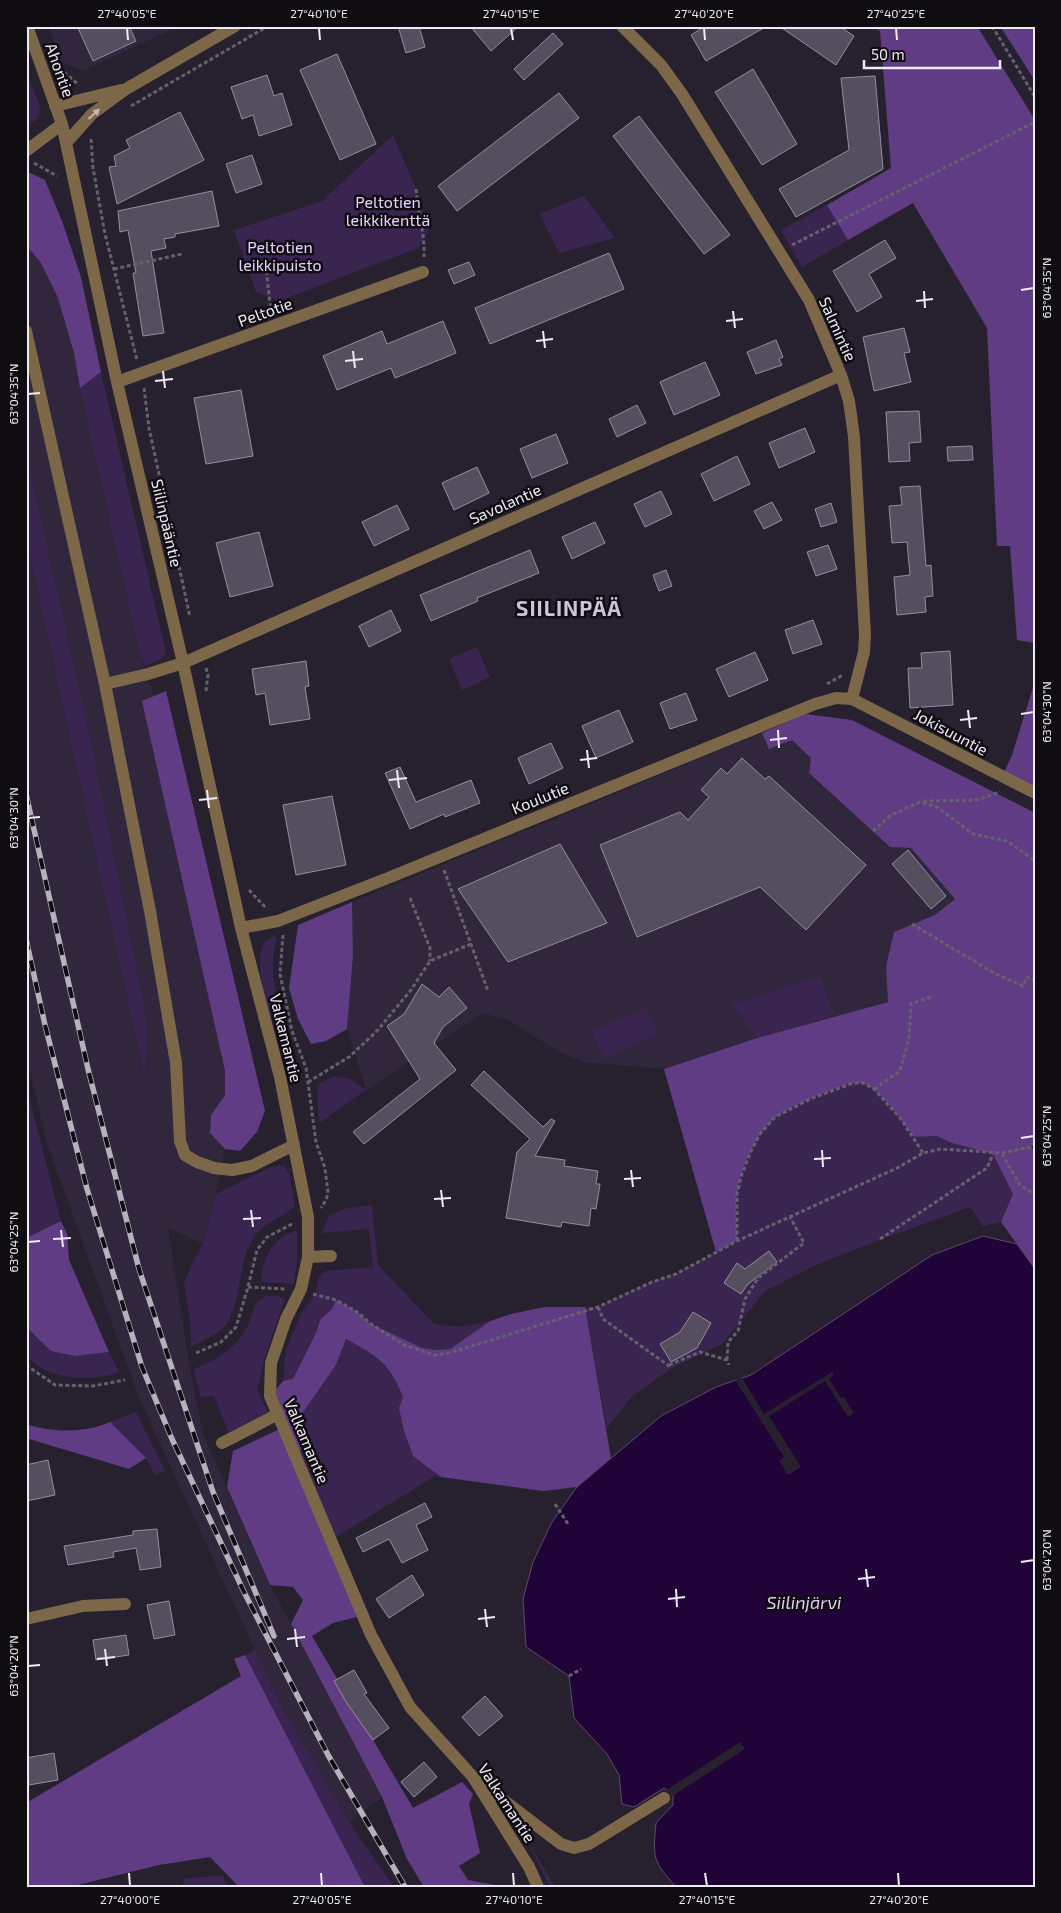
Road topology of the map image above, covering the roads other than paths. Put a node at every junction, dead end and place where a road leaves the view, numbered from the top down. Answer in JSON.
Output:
{"nodes":[{"id":1,"x":27,"y":26,"type":"edge"},
{"id":2,"x":235,"y":26,"type":"edge"},
{"id":3,"x":622,"y":26,"type":"edge"},
{"id":4,"x":126,"y":89,"type":"junction"},
{"id":5,"x":55,"y":106,"type":"junction"},
{"id":6,"x":62,"y":124,"type":"junction"},
{"id":7,"x":66,"y":143,"type":"junction"},
{"id":8,"x":26,"y":151,"type":"edge"},
{"id":9,"x":423,"y":272,"type":"road end"},
{"id":10,"x":26,"y":331,"type":"edge"},
{"id":11,"x":841,"y":375,"type":"junction"},
{"id":12,"x":118,"y":382,"type":"junction"},
{"id":13,"x":183,"y":662,"type":"junction"},
{"id":14,"x":104,"y":684,"type":"junction"},
{"id":15,"x":852,"y":699,"type":"junction"},
{"id":16,"x":1035,"y":793,"type":"edge"},
{"id":17,"x":241,"y":928,"type":"junction"},
{"id":18,"x":294,"y":1145,"type":"junction"},
{"id":19,"x":331,"y":1256,"type":"dead end"},
{"id":20,"x":308,"y":1257,"type":"junction"},
{"id":21,"x":278,"y":1414,"type":"junction"},
{"id":22,"x":222,"y":1443,"type":"dead end"},
{"id":23,"x":126,"y":1604,"type":"dead end"},
{"id":24,"x":26,"y":1619,"type":"edge"},
{"id":25,"x":473,"y":1777,"type":"junction"},
{"id":26,"x":664,"y":1798,"type":"dead end"},
{"id":27,"x":538,"y":1887,"type":"edge"}],
"edges":[{"from":1,"to":5,"type":"street","name":"Ahontie"},
{"from":2,"to":4,"type":"street"},
{"from":3,"to":11,"type":"street","name":"Salmintie"},
{"from":4,"to":5,"type":"street"},
{"from":7,"to":4,"type":"street","one_way":true},
{"from":5,"to":6,"type":"street","name":"Ahontie"},
{"from":6,"to":7,"type":"street","name":"Siilinpääntie"},
{"from":6,"to":8,"type":"street"},
{"from":7,"to":12,"type":"street","name":"Siilinpääntie"},
{"from":9,"to":12,"type":"street","name":"Peltotie"},
{"from":10,"to":14,"type":"street"},
{"from":11,"to":13,"type":"street","name":"Savolantie"},
{"from":11,"to":15,"type":"street","name":"Salmintie"},
{"from":12,"to":13,"type":"street","name":"Siilinpääntie"},
{"from":13,"to":14,"type":"street","name":"Savolantie"},
{"from":13,"to":17,"type":"street","name":"Siilinpääntie"},
{"from":14,"to":18,"type":"street"},
{"from":15,"to":16,"type":"street","name":"Jokisuuntie"},
{"from":15,"to":17,"type":"street","name":"Koulutie"},
{"from":17,"to":18,"type":"street","name":"Valkamantie"},
{"from":18,"to":20,"type":"street","name":"Valkamantie"},
{"from":19,"to":20,"type":"street"},
{"from":20,"to":21,"type":"street","name":"Valkamantie"},
{"from":21,"to":22,"type":"street"},
{"from":21,"to":25,"type":"street","name":"Valkamantie"},
{"from":23,"to":24,"type":"street"},
{"from":25,"to":26,"type":"street"},
{"from":25,"to":27,"type":"street","name":"Valkamantie"}]}
